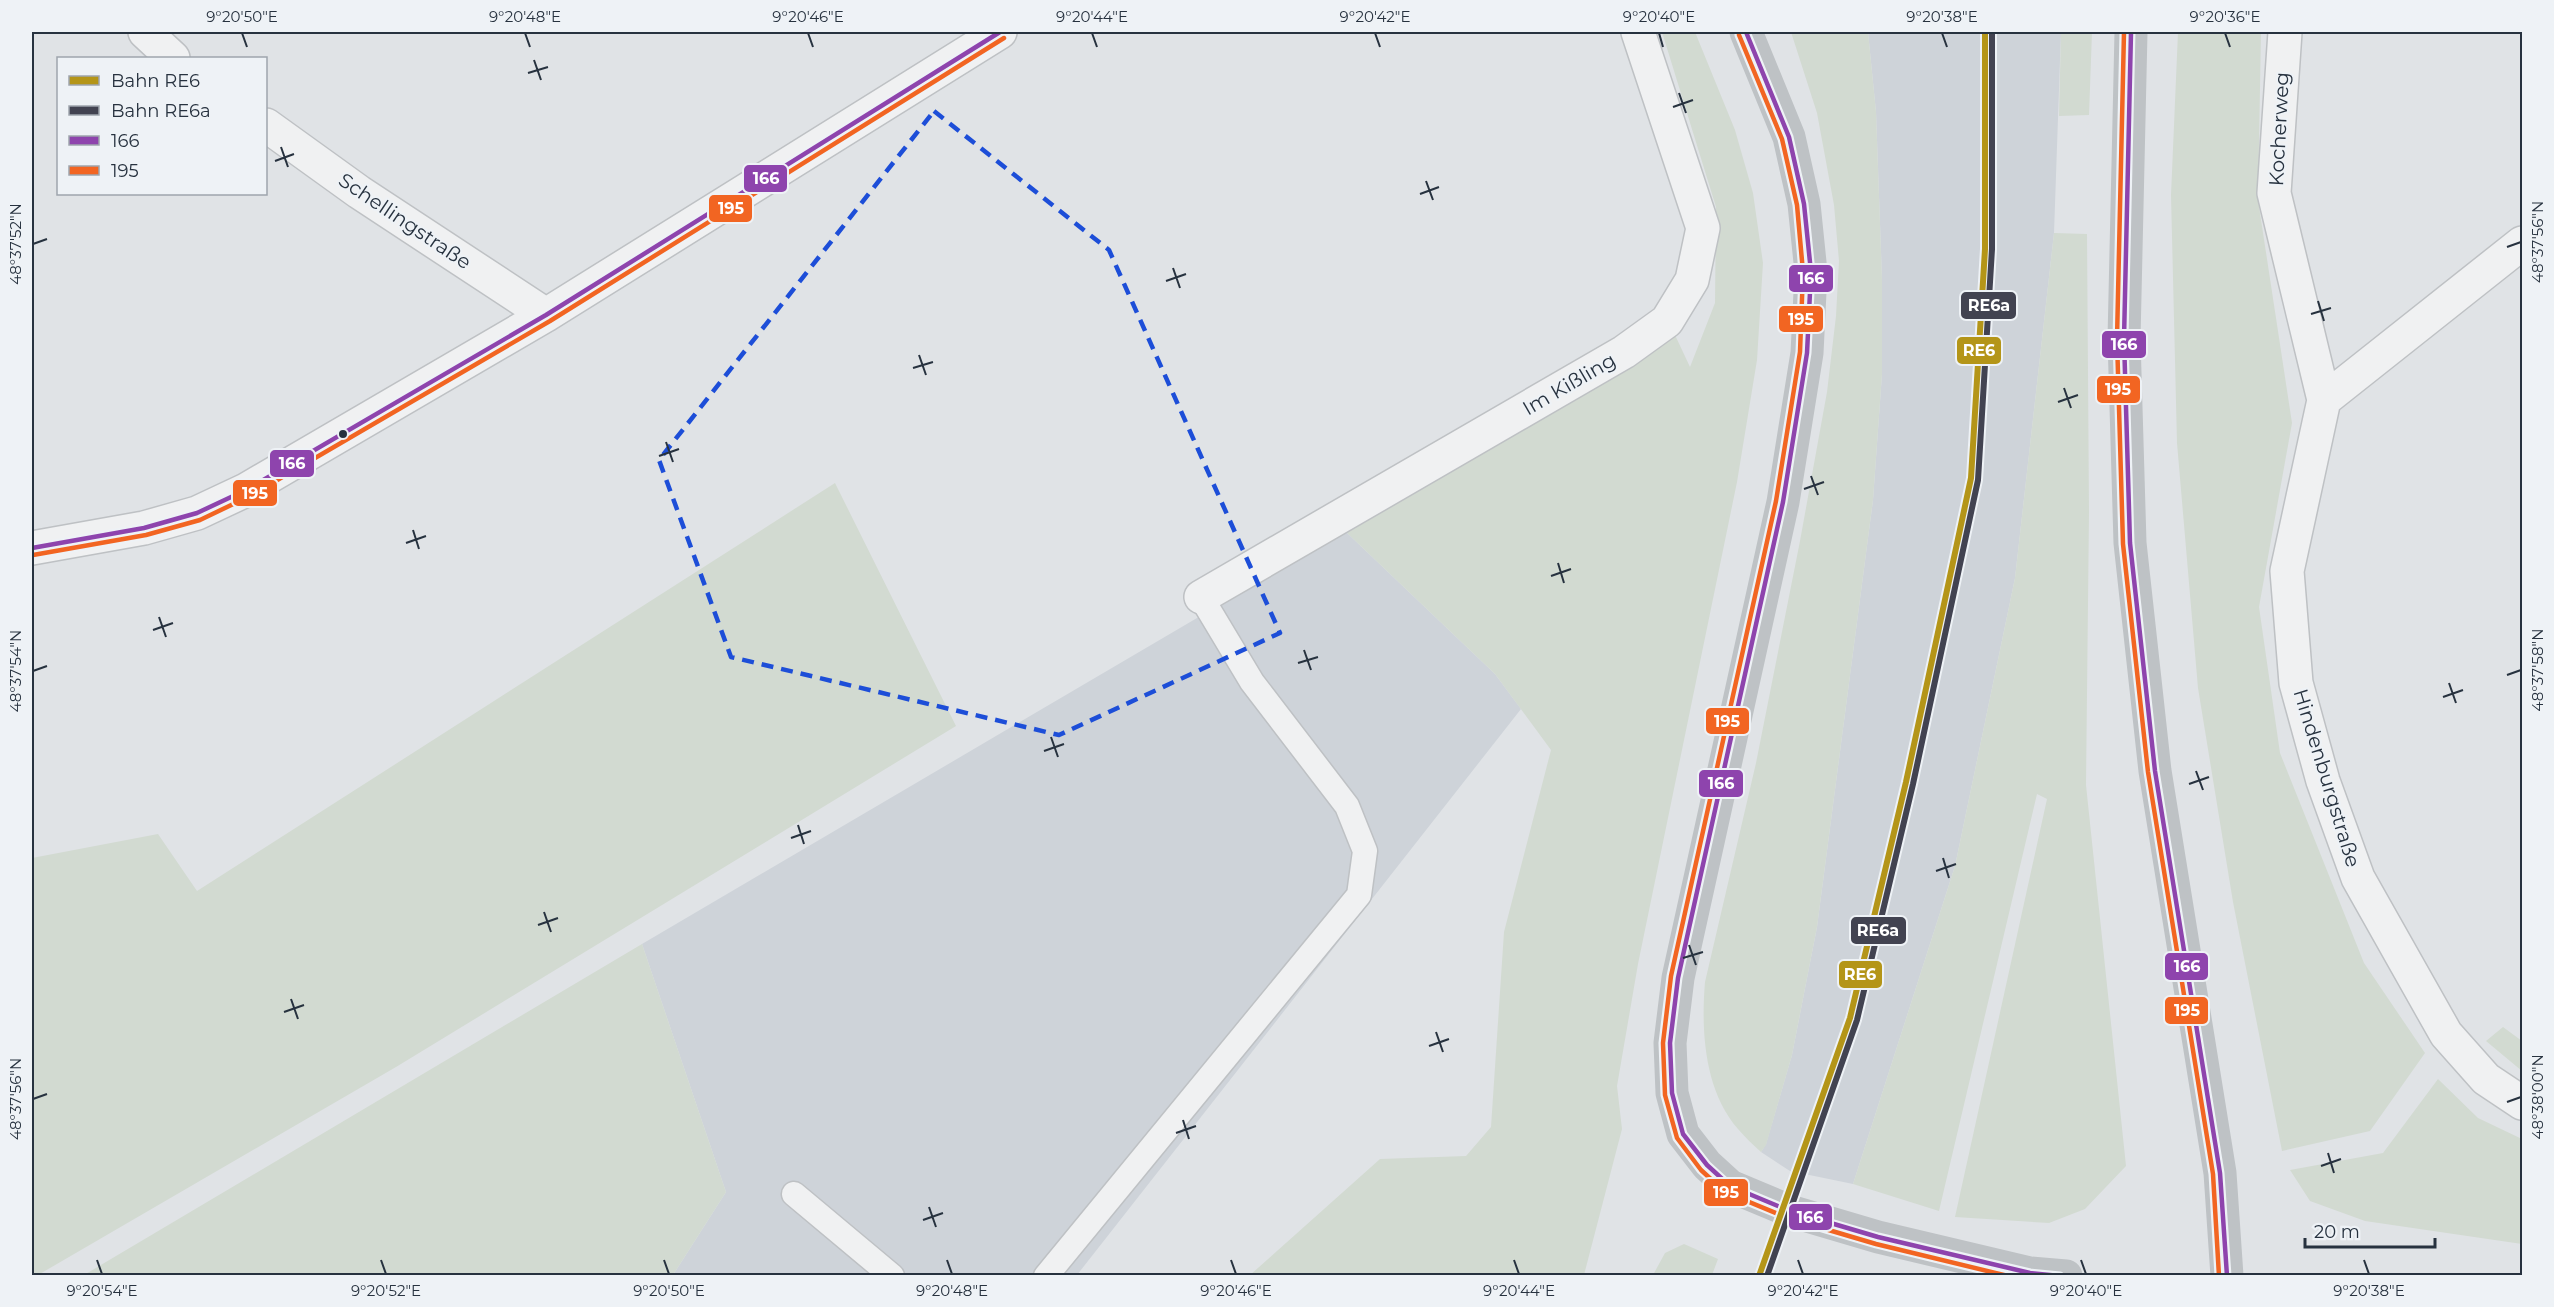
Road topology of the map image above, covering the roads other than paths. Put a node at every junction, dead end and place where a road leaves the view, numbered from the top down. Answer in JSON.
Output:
{"nodes":[{"id":1,"x":145,"y":32,"type":"edge"},
{"id":2,"x":1000,"y":32,"type":"edge"},
{"id":3,"x":1638,"y":32,"type":"edge"},
{"id":4,"x":1746,"y":32,"type":"edge"},
{"id":5,"x":2131,"y":32,"type":"edge"},
{"id":6,"x":2285,"y":32,"type":"edge"},
{"id":7,"x":171,"y":57,"type":"edge"},
{"id":8,"x":267,"y":126,"type":"edge"},
{"id":9,"x":2523,"y":243,"type":"edge"},
{"id":10,"x":546,"y":315,"type":"junction"},
{"id":11,"x":2324,"y":400,"type":"junction"},
{"id":12,"x":32,"y":548,"type":"edge"},
{"id":13,"x":1201,"y":597,"type":"joint"},
{"id":14,"x":2523,"y":1102,"type":"edge"},
{"id":15,"x":794,"y":1194,"type":"dead end"},
{"id":16,"x":2030,"y":1274,"type":"edge"},
{"id":17,"x":892,"y":1275,"type":"edge"},
{"id":18,"x":1046,"y":1275,"type":"edge"},
{"id":19,"x":2066,"y":1275,"type":"edge"},
{"id":20,"x":2227,"y":1275,"type":"edge"}],
"edges":[{"from":1,"to":7,"type":"street"},
{"from":2,"to":10,"type":"street"},
{"from":3,"to":13,"type":"street","name":"Im Kißling"},
{"from":4,"to":16,"type":"street"},
{"from":5,"to":20,"type":"street"},
{"from":6,"to":11,"type":"street","name":"Kocherweg"},
{"from":8,"to":10,"type":"street","name":"Schellingstraße"},
{"from":9,"to":11,"type":"street"},
{"from":10,"to":12,"type":"street"},
{"from":11,"to":14,"type":"street","name":"Hindenburgstraße"},
{"from":13,"to":18,"type":"lane"},
{"from":15,"to":17,"type":"lane"},
{"from":16,"to":19,"type":"street"}]}
